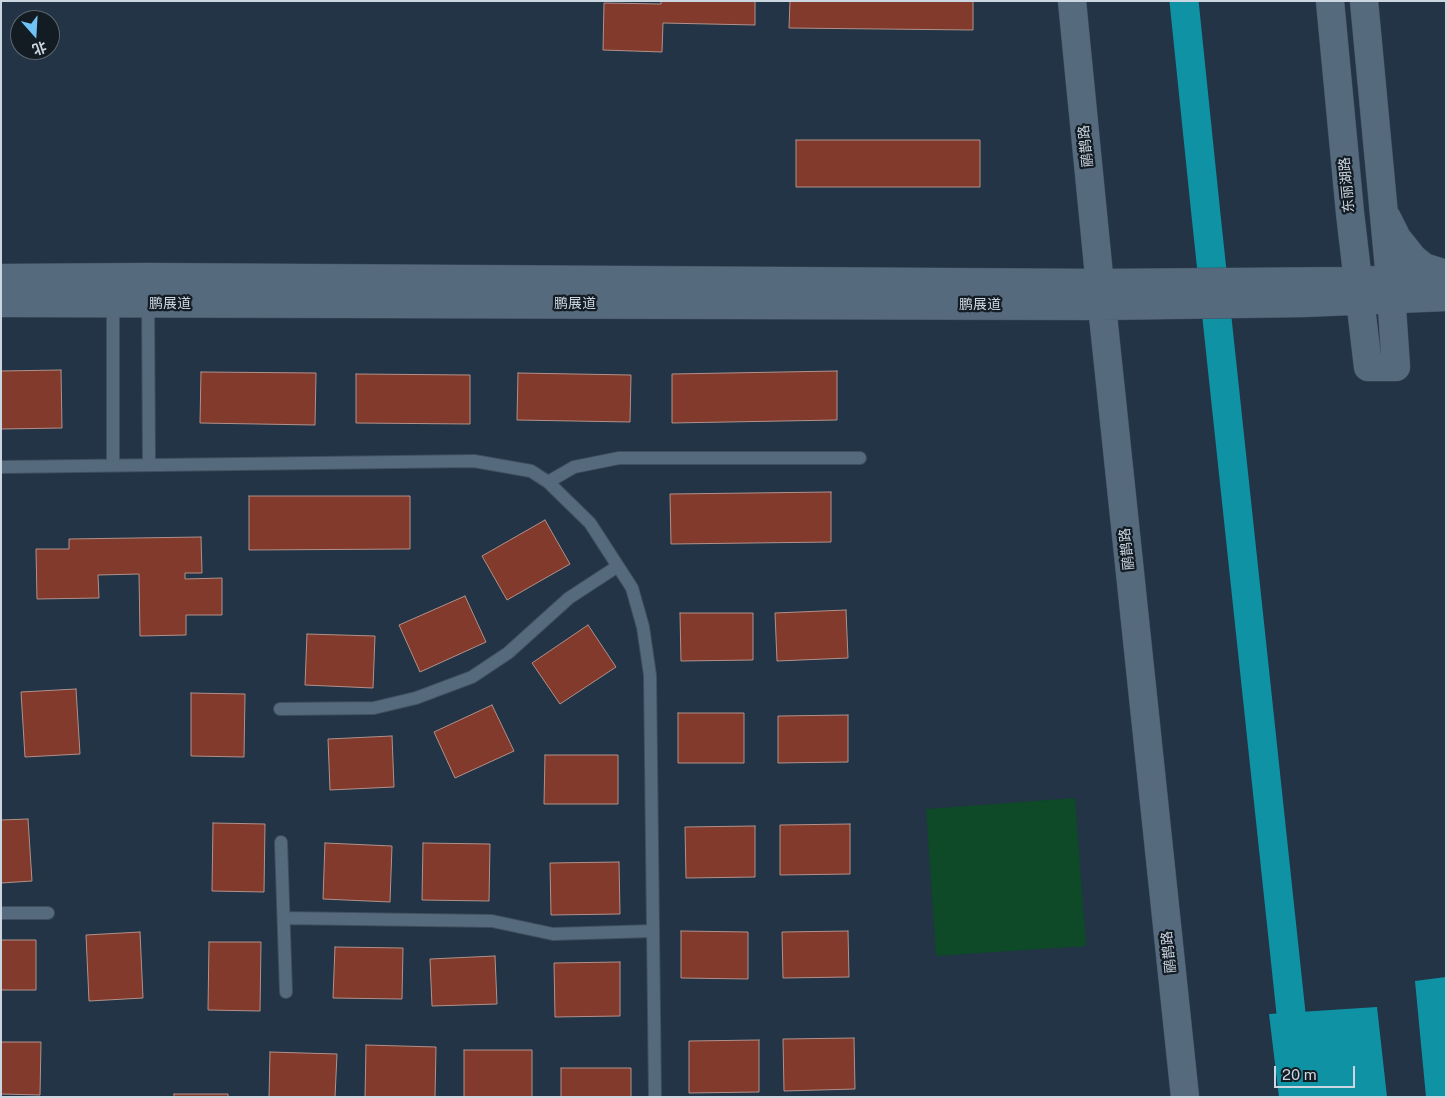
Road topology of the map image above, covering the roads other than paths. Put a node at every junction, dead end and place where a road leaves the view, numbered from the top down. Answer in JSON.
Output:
{"nodes":[{"id":1,"x":1072,"y":1,"type":"edge"},
{"id":2,"x":1330,"y":1,"type":"edge"},
{"id":3,"x":1364,"y":1,"type":"edge"},
{"id":4,"x":1383,"y":209,"type":"junction"},
{"id":5,"x":1350,"y":213,"type":"junction"},
{"id":6,"x":1446,"y":275,"type":"edge"},
{"id":7,"x":1,"y":278,"type":"edge"},
{"id":8,"x":1392,"y":283,"type":"junction"},
{"id":9,"x":148,"y":290,"type":"junction"},
{"id":10,"x":113,"y":291,"type":"junction"},
{"id":11,"x":1359,"y":291,"type":"junction"},
{"id":12,"x":1101,"y":294,"type":"junction"},
{"id":13,"x":1446,"y":296,"type":"edge"},
{"id":14,"x":1,"y":303,"type":"edge"},
{"id":15,"x":860,"y":458,"type":"dead end"},
{"id":16,"x":113,"y":465,"type":"junction"},
{"id":17,"x":149,"y":465,"type":"junction"},
{"id":18,"x":1,"y":467,"type":"edge"},
{"id":19,"x":548,"y":482,"type":"junction"},
{"id":20,"x":618,"y":566,"type":"junction"},
{"id":21,"x":280,"y":709,"type":"dead end"},
{"id":22,"x":281,"y":842,"type":"dead end"},
{"id":23,"x":1,"y":913,"type":"edge"},
{"id":24,"x":48,"y":913,"type":"dead end"},
{"id":25,"x":284,"y":918,"type":"junction"},
{"id":26,"x":653,"y":931,"type":"junction"},
{"id":27,"x":286,"y":992,"type":"dead end"},
{"id":28,"x":655,"y":1097,"type":"edge"},
{"id":29,"x":1184,"y":1097,"type":"edge"}],
"edges":[{"from":1,"to":12,"type":"street","name":"鹂鹊路"},
{"from":2,"to":5,"type":"street","name":"东丽湖路"},
{"from":3,"to":4,"type":"street"},
{"from":4,"to":6,"type":"street"},
{"from":4,"to":8,"type":"street"},
{"from":5,"to":8,"type":"street"},
{"from":5,"to":11,"type":"street","name":"东丽湖路"},
{"from":6,"to":8,"type":"street","name":"鹏展道"},
{"from":7,"to":10,"type":"street","name":"鹏展道"},
{"from":8,"to":11,"type":"street","name":"鹏展道"},
{"from":8,"to":11,"type":"street","name":"东丽湖路"},
{"from":8,"to":13,"type":"street"},
{"from":9,"to":10,"type":"street","name":"鹏展道"},
{"from":9,"to":12,"type":"street","name":"鹏展道"},
{"from":9,"to":17,"type":"lane"},
{"from":10,"to":14,"type":"street","name":"鹏展道"},
{"from":10,"to":16,"type":"lane"},
{"from":11,"to":12,"type":"street","name":"鹏展道"},
{"from":12,"to":29,"type":"street","name":"鹂鹊路"},
{"from":15,"to":19,"type":"lane"},
{"from":16,"to":17,"type":"lane"},
{"from":16,"to":18,"type":"lane"},
{"from":17,"to":19,"type":"lane"},
{"from":19,"to":20,"type":"lane"},
{"from":20,"to":21,"type":"lane"},
{"from":20,"to":26,"type":"lane"},
{"from":22,"to":25,"type":"lane"},
{"from":23,"to":24,"type":"lane"},
{"from":25,"to":26,"type":"lane"},
{"from":25,"to":27,"type":"lane"},
{"from":26,"to":28,"type":"lane"}]}
